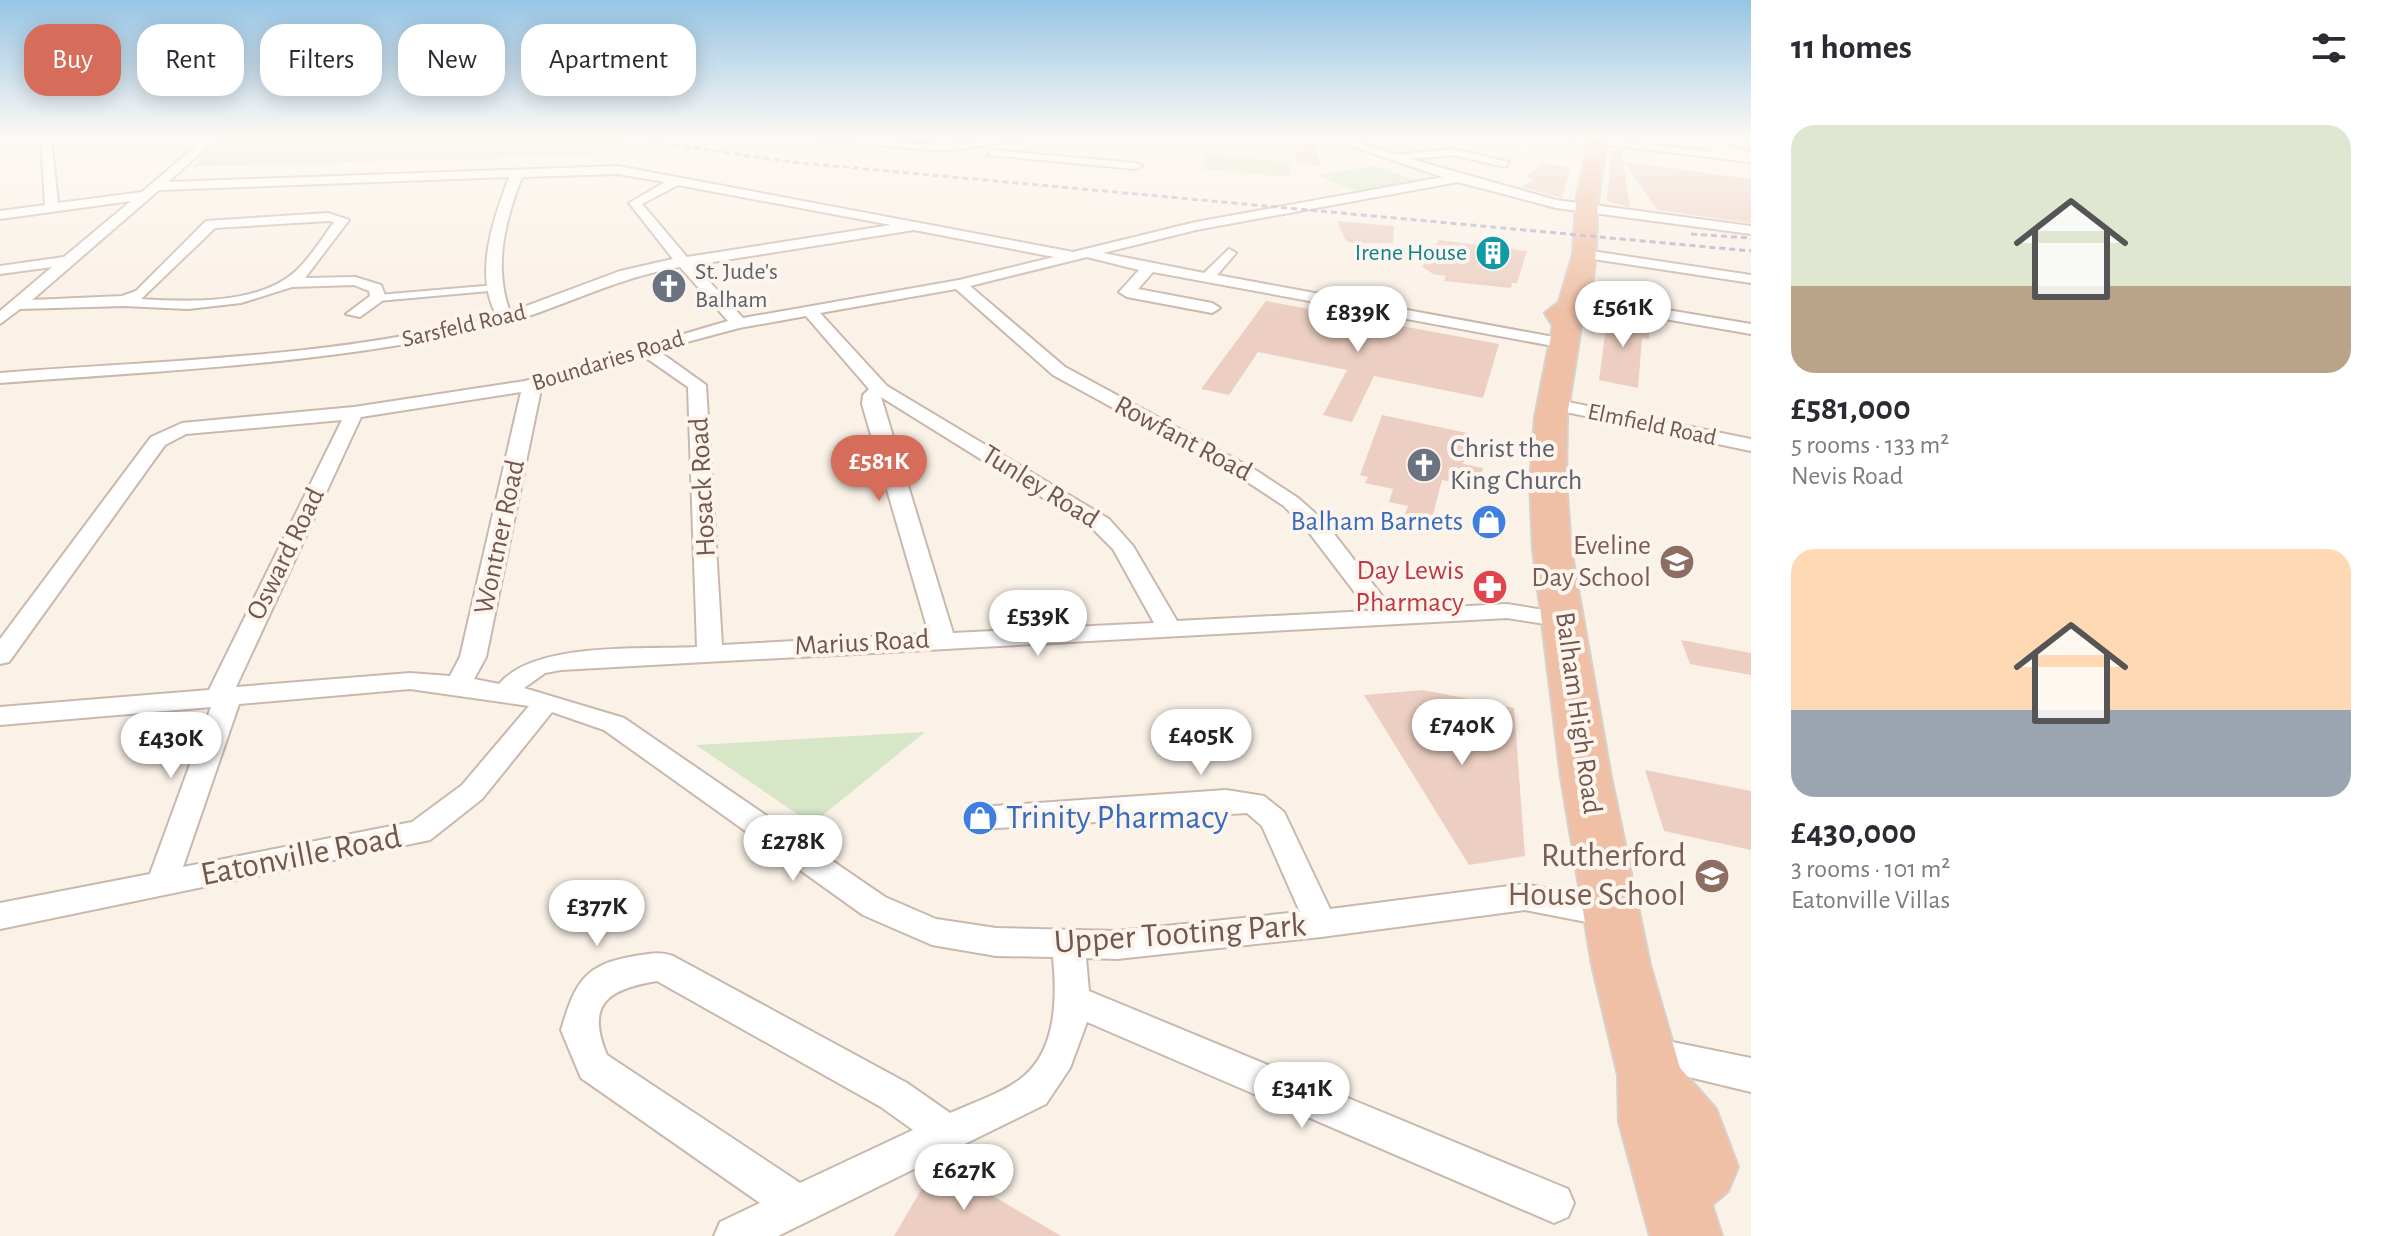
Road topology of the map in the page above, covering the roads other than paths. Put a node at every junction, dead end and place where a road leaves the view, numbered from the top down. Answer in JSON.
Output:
{"nodes":[{"id":1,"x":51,"y":196,"type":"edge"},
{"id":2,"x":121,"y":196,"type":"edge"},
{"id":3,"x":144,"y":196,"type":"edge"},
{"id":4,"x":509,"y":196,"type":"edge"},
{"id":5,"x":649,"y":196,"type":"edge"},
{"id":6,"x":758,"y":196,"type":"edge"},
{"id":7,"x":1362,"y":196,"type":"edge"},
{"id":8,"x":1530,"y":196,"type":"edge"},
{"id":9,"x":1590,"y":196,"type":"edge"},
{"id":10,"x":52,"y":207,"type":"junction"},
{"id":11,"x":1587,"y":210,"type":"junction"},
{"id":12,"x":0,"y":215,"type":"edge"},
{"id":13,"x":919,"y":225,"type":"junction"},
{"id":14,"x":1751,"y":230,"type":"edge"},
{"id":15,"x":1229,"y":253,"type":"dead end"},
{"id":16,"x":1080,"y":254,"type":"junction"},
{"id":17,"x":1585,"y":254,"type":"junction"},
{"id":18,"x":66,"y":261,"type":"junction"},
{"id":19,"x":683,"y":261,"type":"junction"},
{"id":20,"x":1150,"y":267,"type":"junction"},
{"id":21,"x":0,"y":270,"type":"edge"},
{"id":22,"x":1208,"y":277,"type":"junction"},
{"id":23,"x":1751,"y":279,"type":"edge"},
{"id":24,"x":288,"y":283,"type":"junction"},
{"id":25,"x":959,"y":284,"type":"junction"},
{"id":26,"x":496,"y":288,"type":"junction"},
{"id":27,"x":378,"y":298,"type":"junction"},
{"id":28,"x":124,"y":301,"type":"junction"},
{"id":29,"x":17,"y":305,"type":"junction"},
{"id":30,"x":1212,"y":308,"type":"dead end"},
{"id":31,"x":811,"y":312,"type":"junction"},
{"id":32,"x":354,"y":314,"type":"dead end"},
{"id":33,"x":507,"y":318,"type":"junction"},
{"id":34,"x":0,"y":319,"type":"edge"},
{"id":35,"x":1568,"y":319,"type":"junction"},
{"id":36,"x":739,"y":323,"type":"junction"},
{"id":37,"x":1751,"y":329,"type":"edge"},
{"id":38,"x":645,"y":350,"type":"junction"},
{"id":39,"x":0,"y":378,"type":"edge"},
{"id":40,"x":528,"y":386,"type":"junction"},
{"id":41,"x":881,"y":390,"type":"junction"},
{"id":42,"x":1553,"y":404,"type":"junction"},
{"id":43,"x":354,"y":413,"type":"junction"},
{"id":44,"x":1751,"y":445,"type":"edge"},
{"id":45,"x":1386,"y":617,"type":"junction"},
{"id":46,"x":1565,"y":620,"type":"junction"},
{"id":47,"x":1169,"y":628,"type":"junction"},
{"id":48,"x":943,"y":639,"type":"junction"},
{"id":49,"x":710,"y":652,"type":"junction"},
{"id":50,"x":0,"y":656,"type":"edge"},
{"id":51,"x":458,"y":685,"type":"junction"},
{"id":52,"x":506,"y":693,"type":"junction"},
{"id":53,"x":224,"y":695,"type":"junction"},
{"id":54,"x":547,"y":701,"type":"junction"},
{"id":55,"x":0,"y":716,"type":"edge"},
{"id":56,"x":980,"y":818,"type":"dead end"},
{"id":57,"x":162,"y":884,"type":"junction"},
{"id":58,"x":1612,"y":914,"type":"junction"},
{"id":59,"x":0,"y":916,"type":"edge"},
{"id":60,"x":1321,"y":924,"type":"junction"},
{"id":61,"x":1068,"y":946,"type":"junction"},
{"id":62,"x":1075,"y":1001,"type":"junction"},
{"id":63,"x":1647,"y":1067,"type":"junction"},
{"id":64,"x":1751,"y":1075,"type":"edge"},
{"id":65,"x":947,"y":1133,"type":"junction"},
{"id":66,"x":1554,"y":1203,"type":"dead end"},
{"id":67,"x":799,"y":1206,"type":"junction"},
{"id":68,"x":1680,"y":1214,"type":"edge"},
{"id":69,"x":734,"y":1236,"type":"edge"}],
"edges":[{"from":1,"to":10,"type":"street"},
{"from":2,"to":10,"type":"street"},
{"from":3,"to":18,"type":"street"},
{"from":4,"to":26,"type":"street"},
{"from":5,"to":19,"type":"street"},
{"from":6,"to":13,"type":"street"},
{"from":7,"to":16,"type":"street","name":"Boundaries Road"},
{"from":8,"to":11,"type":"street"},
{"from":9,"to":11,"type":"highway","name":"Balham High Road"},
{"from":10,"to":12,"type":"street"},
{"from":11,"to":14,"type":"street"},
{"from":11,"to":17,"type":"highway","name":"Balham High Road"},
{"from":13,"to":16,"type":"street"},
{"from":13,"to":19,"type":"street","name":"Sarsfeld Road"},
{"from":15,"to":22,"type":"street"},
{"from":16,"to":20,"type":"street"},
{"from":16,"to":25,"type":"street","name":"Boundaries Road"},
{"from":17,"to":23,"type":"street"},
{"from":17,"to":35,"type":"highway","name":"Balham High Road"},
{"from":18,"to":21,"type":"street"},
{"from":18,"to":29,"type":"street"},
{"from":19,"to":33,"type":"street","name":"Sarsfeld Road"},
{"from":19,"to":36,"type":"street"},
{"from":20,"to":22,"type":"street"},
{"from":20,"to":30,"type":"street"},
{"from":22,"to":35,"type":"street"},
{"from":24,"to":27,"type":"street"},
{"from":24,"to":28,"type":"street"},
{"from":24,"to":28,"type":"street"},
{"from":25,"to":31,"type":"street","name":"Boundaries Road"},
{"from":25,"to":45,"type":"street","name":"Rowfant Road"},
{"from":26,"to":27,"type":"street"},
{"from":26,"to":33,"type":"street"},
{"from":27,"to":32,"type":"street"},
{"from":28,"to":29,"type":"street"},
{"from":29,"to":34,"type":"street"},
{"from":31,"to":36,"type":"street","name":"Boundaries Road"},
{"from":31,"to":41,"type":"street","name":"Tunley Road"},
{"from":33,"to":39,"type":"street","name":"Sarsfeld Road"},
{"from":35,"to":37,"type":"street"},
{"from":35,"to":42,"type":"highway","name":"Balham High Road"},
{"from":36,"to":38,"type":"street","name":"Boundaries Road"},
{"from":38,"to":40,"type":"street","name":"Boundaries Road"},
{"from":38,"to":49,"type":"street","name":"Hosack Road"},
{"from":40,"to":43,"type":"street","name":"Boundaries Road"},
{"from":40,"to":51,"type":"street","name":"Wontner Road"},
{"from":41,"to":47,"type":"street","name":"Tunley Road"},
{"from":41,"to":48,"type":"street"},
{"from":42,"to":44,"type":"street","name":"Elmfield Road"},
{"from":42,"to":46,"type":"highway","name":"Balham High Road"},
{"from":43,"to":50,"type":"street","name":"Boundaries Road"},
{"from":43,"to":53,"type":"street","name":"Osward Road"},
{"from":45,"to":46,"type":"street","name":"Marius Road"},
{"from":45,"to":47,"type":"street","name":"Marius Road"},
{"from":46,"to":58,"type":"highway","name":"Balham High Road"},
{"from":47,"to":48,"type":"street","name":"Marius Road"},
{"from":48,"to":49,"type":"street","name":"Marius Road"},
{"from":49,"to":52,"type":"street","name":"Marius Road"},
{"from":51,"to":52,"type":"street","name":"Upper Tooting Park"},
{"from":51,"to":53,"type":"street","name":"Upper Tooting Park"},
{"from":52,"to":54,"type":"street","name":"Upper Tooting Park"},
{"from":53,"to":55,"type":"street","name":"Upper Tooting Park"},
{"from":53,"to":57,"type":"street","name":"Osward Road"},
{"from":54,"to":57,"type":"street","name":"Eatonville Road"},
{"from":54,"to":61,"type":"street","name":"Upper Tooting Park"},
{"from":56,"to":60,"type":"street"},
{"from":57,"to":59,"type":"street","name":"Eatonville Road"},
{"from":58,"to":60,"type":"street","name":"Upper Tooting Park"},
{"from":58,"to":63,"type":"highway","name":"Balham High Road"},
{"from":60,"to":61,"type":"street","name":"Upper Tooting Park"},
{"from":61,"to":62,"type":"street"},
{"from":62,"to":65,"type":"street"},
{"from":62,"to":66,"type":"street"},
{"from":63,"to":64,"type":"street"},
{"from":63,"to":68,"type":"highway"},
{"from":65,"to":67,"type":"street"},
{"from":65,"to":67,"type":"street"},
{"from":67,"to":69,"type":"street"}]}
